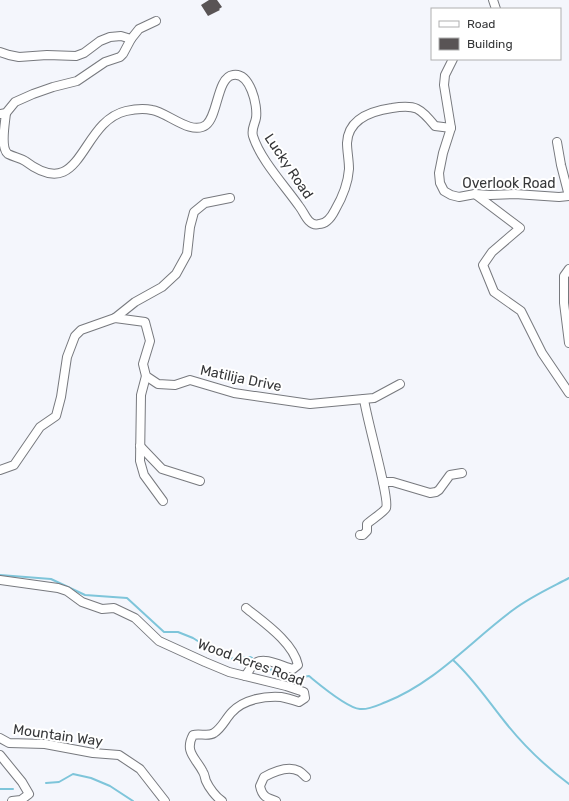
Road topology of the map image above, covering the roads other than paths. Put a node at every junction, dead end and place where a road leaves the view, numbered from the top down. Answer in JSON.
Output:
{"nodes":[{"id":1,"x":156,"y":21,"type":"dead end"},
{"id":2,"x":131,"y":39,"type":"junction"},
{"id":3,"x":0,"y":52,"type":"edge"},
{"id":4,"x":452,"y":60,"type":"edge"},
{"id":5,"x":3,"y":113,"type":"edge"},
{"id":6,"x":451,"y":128,"type":"junction"},
{"id":7,"x":556,"y":142,"type":"dead end"},
{"id":8,"x":475,"y":194,"type":"junction"},
{"id":9,"x":569,"y":196,"type":"edge"},
{"id":10,"x":230,"y":198,"type":"dead end"},
{"id":11,"x":569,"y":268,"type":"edge"},
{"id":12,"x":114,"y":318,"type":"junction"},
{"id":13,"x":569,"y":343,"type":"edge"},
{"id":14,"x":146,"y":376,"type":"junction"},
{"id":15,"x":400,"y":384,"type":"dead end"},
{"id":16,"x":569,"y":394,"type":"edge"},
{"id":17,"x":364,"y":399,"type":"junction"},
{"id":18,"x":140,"y":446,"type":"junction"},
{"id":19,"x":0,"y":470,"type":"edge"},
{"id":20,"x":462,"y":473,"type":"dead end"},
{"id":21,"x":200,"y":481,"type":"dead end"},
{"id":22,"x":383,"y":482,"type":"junction"},
{"id":23,"x":163,"y":501,"type":"dead end"},
{"id":24,"x":360,"y":535,"type":"dead end"},
{"id":25,"x":0,"y":580,"type":"edge"},
{"id":26,"x":246,"y":608,"type":"dead end"},
{"id":27,"x":246,"y":676,"type":"junction"},
{"id":28,"x":0,"y":738,"type":"edge"},
{"id":29,"x":0,"y":755,"type":"edge"},
{"id":30,"x":306,"y":777,"type":"dead end"},
{"id":31,"x":12,"y":801,"type":"edge"},
{"id":32,"x":165,"y":801,"type":"edge"},
{"id":33,"x":222,"y":801,"type":"edge"},
{"id":34,"x":276,"y":801,"type":"edge"}],
"edges":[{"from":1,"to":2,"type":"street"},
{"from":2,"to":3,"type":"street"},
{"from":2,"to":5,"type":"street"},
{"from":4,"to":6,"type":"street","name":"Overlook Road"},
{"from":5,"to":6,"type":"street","name":"Lucky Road"},
{"from":6,"to":8,"type":"street","name":"Overlook Road"},
{"from":7,"to":9,"type":"street"},
{"from":8,"to":9,"type":"street","name":"Overlook Road"},
{"from":8,"to":16,"type":"street"},
{"from":10,"to":12,"type":"street"},
{"from":11,"to":13,"type":"street"},
{"from":12,"to":14,"type":"street"},
{"from":12,"to":19,"type":"street"},
{"from":14,"to":17,"type":"street","name":"Matilija Drive"},
{"from":14,"to":18,"type":"street"},
{"from":15,"to":17,"type":"street","name":"Matilija Drive"},
{"from":17,"to":22,"type":"street"},
{"from":18,"to":21,"type":"street"},
{"from":18,"to":23,"type":"street"},
{"from":20,"to":22,"type":"street"},
{"from":22,"to":24,"type":"street"},
{"from":25,"to":27,"type":"street","name":"Wood Acres Road"},
{"from":26,"to":27,"type":"street"},
{"from":27,"to":33,"type":"street","name":"Wood Acres Road"},
{"from":28,"to":32,"type":"street","name":"Mountain Way"},
{"from":29,"to":31,"type":"street"},
{"from":30,"to":34,"type":"street"}]}
